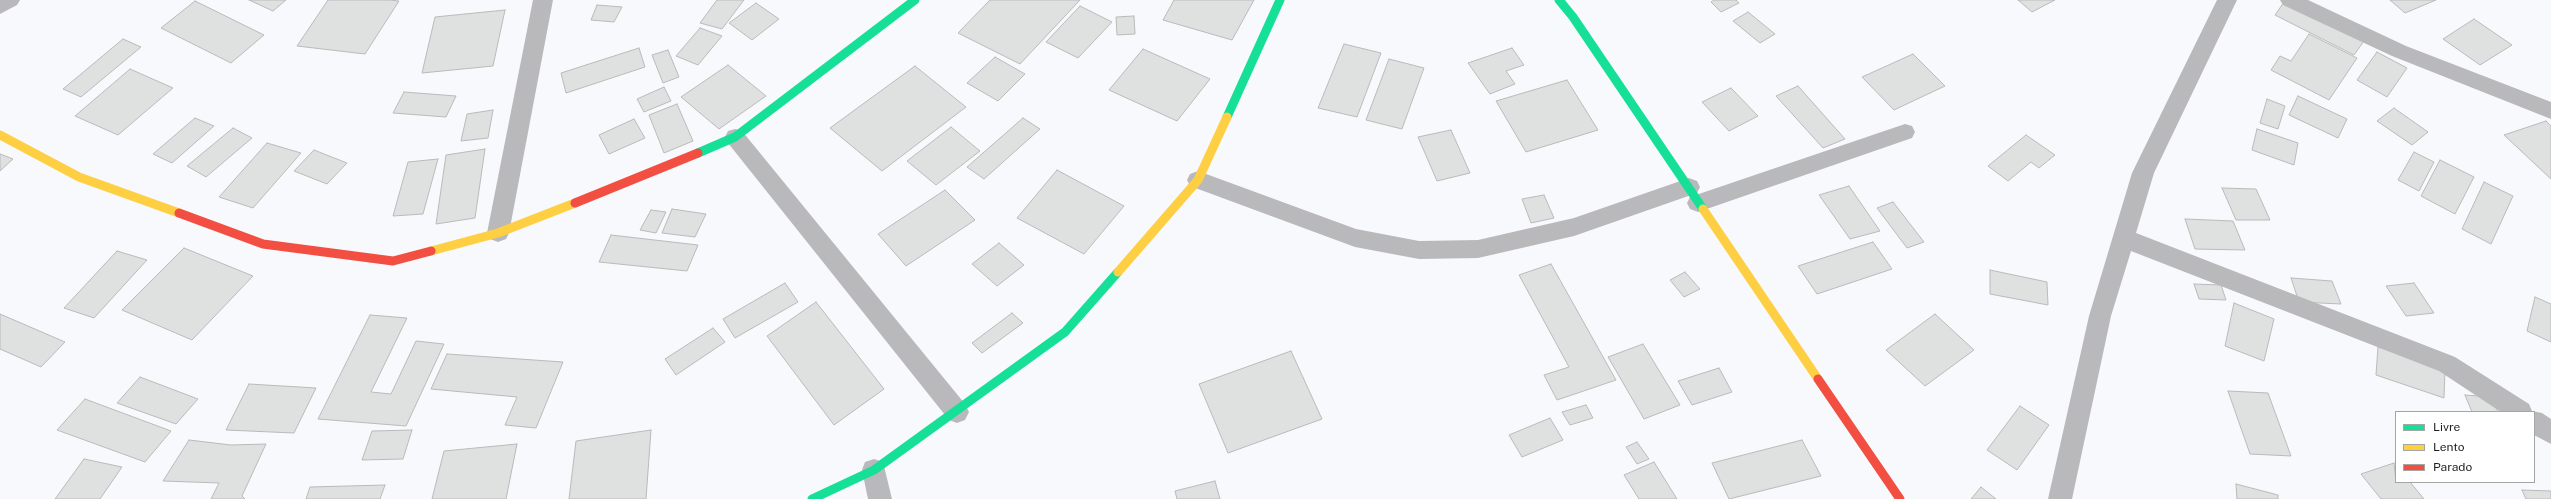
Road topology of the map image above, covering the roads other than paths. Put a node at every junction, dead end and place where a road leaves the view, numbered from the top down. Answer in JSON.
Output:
{"nodes":[{"id":1,"x":10,"y":0,"type":"edge"},
{"id":2,"x":543,"y":0,"type":"edge"},
{"id":3,"x":915,"y":0,"type":"edge"},
{"id":4,"x":1280,"y":0,"type":"edge"},
{"id":5,"x":1559,"y":0,"type":"edge"},
{"id":6,"x":2227,"y":0,"type":"edge"},
{"id":7,"x":2290,"y":0,"type":"edge"},
{"id":8,"x":0,"y":7,"type":"edge"},
{"id":9,"x":2551,"y":111,"type":"edge"},
{"id":10,"x":1905,"y":132,"type":"dead end"},
{"id":11,"x":0,"y":135,"type":"edge"},
{"id":12,"x":735,"y":137,"type":"junction"},
{"id":13,"x":1198,"y":180,"type":"junction"},
{"id":14,"x":1693,"y":195,"type":"junction"},
{"id":15,"x":498,"y":233,"type":"junction"},
{"id":16,"x":2123,"y":238,"type":"junction"},
{"id":17,"x":2519,"y":411,"type":"edge"},
{"id":18,"x":957,"y":412,"type":"junction"},
{"id":19,"x":2535,"y":422,"type":"edge"},
{"id":20,"x":2551,"y":433,"type":"edge"},
{"id":21,"x":874,"y":470,"type":"junction"},
{"id":22,"x":812,"y":499,"type":"edge"},
{"id":23,"x":880,"y":499,"type":"edge"},
{"id":24,"x":1900,"y":499,"type":"edge"},
{"id":25,"x":2060,"y":499,"type":"edge"}],
"edges":[{"from":1,"to":8,"type":"street"},
{"from":2,"to":15,"type":"street"},
{"from":3,"to":12,"type":"street"},
{"from":4,"to":13,"type":"street"},
{"from":5,"to":14,"type":"street"},
{"from":6,"to":16,"type":"street"},
{"from":7,"to":9,"type":"street"},
{"from":10,"to":14,"type":"street"},
{"from":11,"to":15,"type":"street"},
{"from":12,"to":15,"type":"street"},
{"from":12,"to":18,"type":"street"},
{"from":13,"to":14,"type":"street"},
{"from":13,"to":18,"type":"street"},
{"from":14,"to":24,"type":"street"},
{"from":16,"to":17,"type":"street"},
{"from":16,"to":25,"type":"street"},
{"from":18,"to":21,"type":"street"},
{"from":19,"to":20,"type":"street"},
{"from":21,"to":22,"type":"street"},
{"from":21,"to":23,"type":"street"}]}
